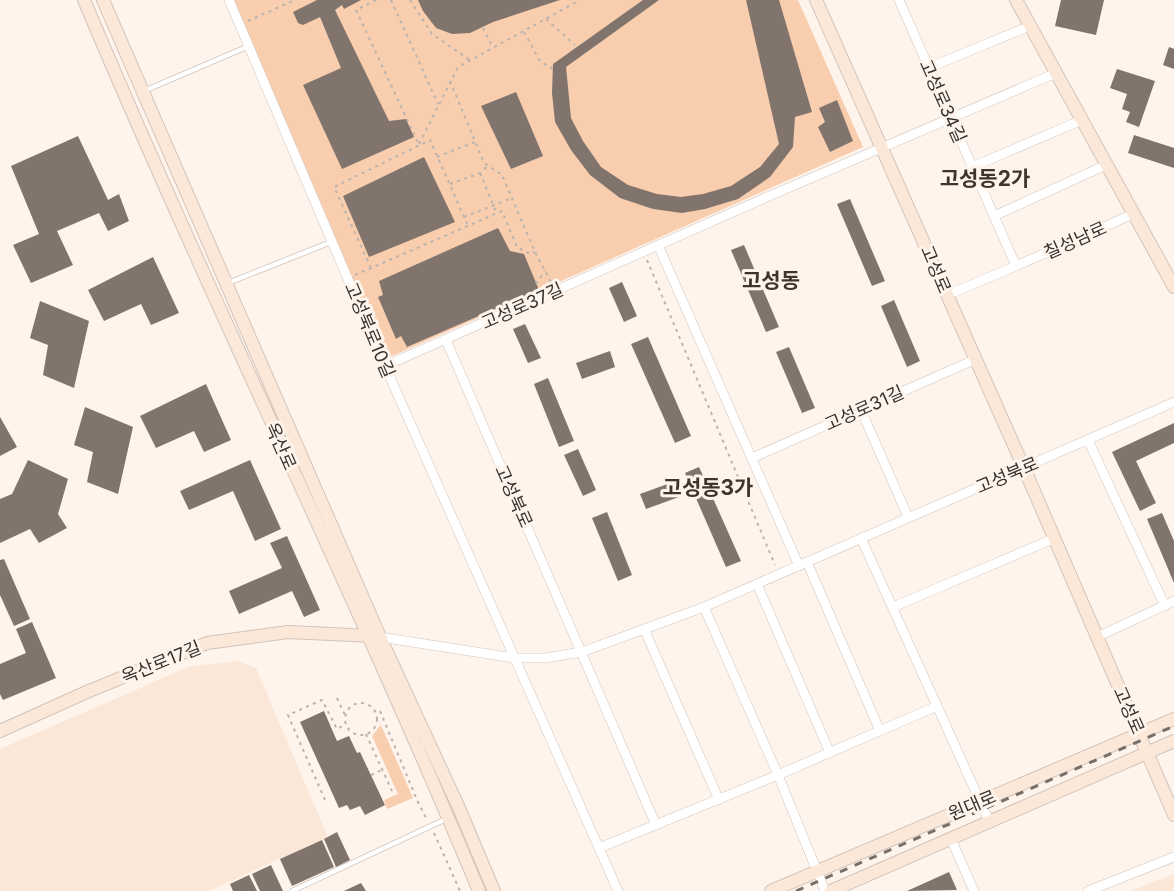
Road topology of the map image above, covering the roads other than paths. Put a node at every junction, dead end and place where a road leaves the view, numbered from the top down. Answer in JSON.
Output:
{"nodes":[{"id":1,"x":84,"y":0,"type":"edge"},
{"id":2,"x":229,"y":0,"type":"edge"},
{"id":3,"x":816,"y":0,"type":"edge"},
{"id":4,"x":898,"y":0,"type":"edge"},
{"id":5,"x":1016,"y":0,"type":"edge"},
{"id":6,"x":108,"y":2,"type":"edge"},
{"id":7,"x":1030,"y":26,"type":"junction"},
{"id":8,"x":249,"y":46,"type":"junction"},
{"id":9,"x":928,"y":68,"type":"junction"},
{"id":10,"x":1056,"y":73,"type":"junction"},
{"id":11,"x":143,"y":92,"type":"junction"},
{"id":12,"x":951,"y":119,"type":"junction"},
{"id":13,"x":1082,"y":120,"type":"junction"},
{"id":14,"x":883,"y":147,"type":"junction"},
{"id":15,"x":1106,"y":165,"type":"junction"},
{"id":16,"x":972,"y":166,"type":"junction"},
{"id":17,"x":1133,"y":214,"type":"junction"},
{"id":18,"x":994,"y":216,"type":"junction"},
{"id":19,"x":331,"y":242,"type":"junction"},
{"id":20,"x":658,"y":245,"type":"junction"},
{"id":21,"x":1016,"y":266,"type":"junction"},
{"id":22,"x":226,"y":284,"type":"junction"},
{"id":23,"x":1174,"y":287,"type":"edge"},
{"id":24,"x":947,"y":295,"type":"junction"},
{"id":25,"x":446,"y":340,"type":"junction"},
{"id":26,"x":976,"y":358,"type":"junction"},
{"id":27,"x":385,"y":366,"type":"junction"},
{"id":28,"x":1174,"y":402,"type":"edge"},
{"id":29,"x":861,"y":410,"type":"junction"},
{"id":30,"x":1088,"y":440,"type":"junction"},
{"id":31,"x":752,"y":458,"type":"junction"},
{"id":32,"x":1024,"y":468,"type":"junction"},
{"id":33,"x":908,"y":517,"type":"junction"},
{"id":34,"x":861,"y":538,"type":"junction"},
{"id":35,"x":1055,"y":538,"type":"junction"},
{"id":36,"x":803,"y":564,"type":"junction"},
{"id":37,"x":757,"y":584,"type":"junction"},
{"id":38,"x":1169,"y":604,"type":"edge"},
{"id":39,"x":704,"y":607,"type":"junction"},
{"id":40,"x":892,"y":607,"type":"junction"},
{"id":41,"x":645,"y":631,"type":"junction"},
{"id":42,"x":373,"y":636,"type":"junction"},
{"id":43,"x":1097,"y":637,"type":"junction"},
{"id":44,"x":582,"y":652,"type":"junction"},
{"id":45,"x":514,"y":658,"type":"junction"},
{"id":46,"x":937,"y":706,"type":"junction"},
{"id":47,"x":1174,"y":719,"type":"edge"},
{"id":48,"x":0,"y":731,"type":"edge"},
{"id":49,"x":880,"y":731,"type":"junction"},
{"id":50,"x":1140,"y":735,"type":"junction"},
{"id":51,"x":1174,"y":741,"type":"edge"},
{"id":52,"x":1148,"y":752,"type":"junction"},
{"id":53,"x":830,"y":753,"type":"junction"},
{"id":54,"x":778,"y":776,"type":"junction"},
{"id":55,"x":719,"y":800,"type":"junction"},
{"id":56,"x":980,"y":801,"type":"junction"},
{"id":57,"x":1174,"y":815,"type":"edge"},
{"id":58,"x":448,"y":818,"type":"junction"},
{"id":59,"x":989,"y":821,"type":"junction"},
{"id":60,"x":656,"y":825,"type":"junction"},
{"id":61,"x":951,"y":839,"type":"junction"},
{"id":62,"x":599,"y":848,"type":"junction"},
{"id":63,"x":1174,"y":857,"type":"edge"},
{"id":64,"x":817,"y":870,"type":"junction"},
{"id":65,"x":292,"y":891,"type":"edge"},
{"id":66,"x":479,"y":891,"type":"edge"},
{"id":67,"x":494,"y":891,"type":"edge"},
{"id":68,"x":618,"y":891,"type":"edge"},
{"id":69,"x":771,"y":891,"type":"edge"},
{"id":70,"x":825,"y":891,"type":"edge"},
{"id":71,"x":831,"y":891,"type":"edge"},
{"id":72,"x":974,"y":891,"type":"edge"},
{"id":73,"x":1088,"y":891,"type":"edge"}],
"edges":[{"from":1,"to":42,"type":"main road","name":"옥산로"},
{"from":2,"to":8,"type":"street","name":"고성북로10길"},
{"from":3,"to":14,"type":"main road","name":"고성로"},
{"from":4,"to":9,"type":"street","name":"고성로34길"},
{"from":5,"to":7,"type":"main road"},
{"from":6,"to":11,"type":"main road","name":"옥산로"},
{"from":7,"to":9,"type":"street"},
{"from":7,"to":10,"type":"main road"},
{"from":8,"to":11,"type":"lane"},
{"from":8,"to":19,"type":"street","name":"고성북로10길"},
{"from":9,"to":12,"type":"street","name":"고성로34길"},
{"from":10,"to":12,"type":"street"},
{"from":10,"to":13,"type":"main road"},
{"from":11,"to":22,"type":"main road","name":"옥산로"},
{"from":12,"to":14,"type":"street","name":"고성로37길"},
{"from":12,"to":16,"type":"street","name":"고성로34길"},
{"from":13,"to":15,"type":"main road"},
{"from":13,"to":16,"type":"street"},
{"from":14,"to":20,"type":"street","name":"고성로37길"},
{"from":14,"to":24,"type":"main road","name":"고성로"},
{"from":15,"to":17,"type":"main road"},
{"from":15,"to":18,"type":"street"},
{"from":16,"to":18,"type":"street","name":"고성로34길"},
{"from":17,"to":21,"type":"street","name":"칠성남로"},
{"from":17,"to":23,"type":"main road"},
{"from":18,"to":21,"type":"street","name":"고성로34길"},
{"from":19,"to":22,"type":"lane"},
{"from":19,"to":27,"type":"street","name":"고성북로10길"},
{"from":20,"to":25,"type":"street","name":"고성로37길"},
{"from":20,"to":31,"type":"street"},
{"from":21,"to":24,"type":"street"},
{"from":22,"to":42,"type":"main road","name":"옥산로"},
{"from":24,"to":26,"type":"main road","name":"고성로"},
{"from":25,"to":27,"type":"street","name":"고성로37길"},
{"from":25,"to":44,"type":"street","name":"고성북로"},
{"from":26,"to":29,"type":"street","name":"고성로31길"},
{"from":26,"to":32,"type":"main road","name":"고성로"},
{"from":27,"to":45,"type":"street","name":"고성북로10길"},
{"from":28,"to":30,"type":"street","name":"고성북로"},
{"from":29,"to":31,"type":"street","name":"고성로31길"},
{"from":29,"to":33,"type":"street"},
{"from":30,"to":32,"type":"street","name":"고성북로"},
{"from":30,"to":38,"type":"street"},
{"from":31,"to":36,"type":"street"},
{"from":32,"to":33,"type":"street","name":"고성북로"},
{"from":32,"to":35,"type":"main road","name":"고성로"},
{"from":33,"to":34,"type":"street","name":"고성북로"},
{"from":34,"to":36,"type":"street","name":"고성북로"},
{"from":34,"to":40,"type":"street"},
{"from":35,"to":40,"type":"street"},
{"from":35,"to":43,"type":"main road","name":"고성로"},
{"from":36,"to":37,"type":"street","name":"고성북로"},
{"from":36,"to":49,"type":"street"},
{"from":37,"to":39,"type":"street","name":"고성북로"},
{"from":37,"to":53,"type":"street"},
{"from":38,"to":43,"type":"street"},
{"from":39,"to":41,"type":"street","name":"고성북로"},
{"from":39,"to":54,"type":"street"},
{"from":40,"to":46,"type":"street"},
{"from":41,"to":44,"type":"street","name":"고성북로"},
{"from":41,"to":55,"type":"street"},
{"from":42,"to":45,"type":"street","name":"고성북로"},
{"from":42,"to":48,"type":"main road","name":"옥산로17길"},
{"from":42,"to":58,"type":"main road","name":"옥산로"},
{"from":42,"to":67,"type":"main road","name":"옥산로"},
{"from":43,"to":50,"type":"main road","name":"고성로"},
{"from":44,"to":45,"type":"street","name":"고성북로"},
{"from":44,"to":60,"type":"street","name":"고성북로"},
{"from":45,"to":62,"type":"street"},
{"from":46,"to":49,"type":"street"},
{"from":46,"to":56,"type":"street"},
{"from":47,"to":50,"type":"main road","name":"원대로"},
{"from":49,"to":53,"type":"street"},
{"from":50,"to":52,"type":"main road","name":"고성로"},
{"from":50,"to":56,"type":"main road","name":"원대로"},
{"from":51,"to":52,"type":"main road","name":"원대로"},
{"from":52,"to":57,"type":"main road","name":"고성로"},
{"from":52,"to":59,"type":"main road","name":"원대로"},
{"from":53,"to":54,"type":"street"},
{"from":54,"to":55,"type":"street"},
{"from":54,"to":64,"type":"street"},
{"from":55,"to":60,"type":"street"},
{"from":56,"to":59,"type":"street"},
{"from":56,"to":64,"type":"main road","name":"원대로"},
{"from":58,"to":65,"type":"lane"},
{"from":58,"to":66,"type":"main road","name":"옥산로"},
{"from":59,"to":61,"type":"main road","name":"원대로"},
{"from":60,"to":62,"type":"street"},
{"from":61,"to":71,"type":"main road","name":"원대로"},
{"from":61,"to":72,"type":"street"},
{"from":62,"to":68,"type":"street"},
{"from":63,"to":73,"type":"street"},
{"from":64,"to":69,"type":"main road","name":"원대로"},
{"from":64,"to":70,"type":"street"}]}
